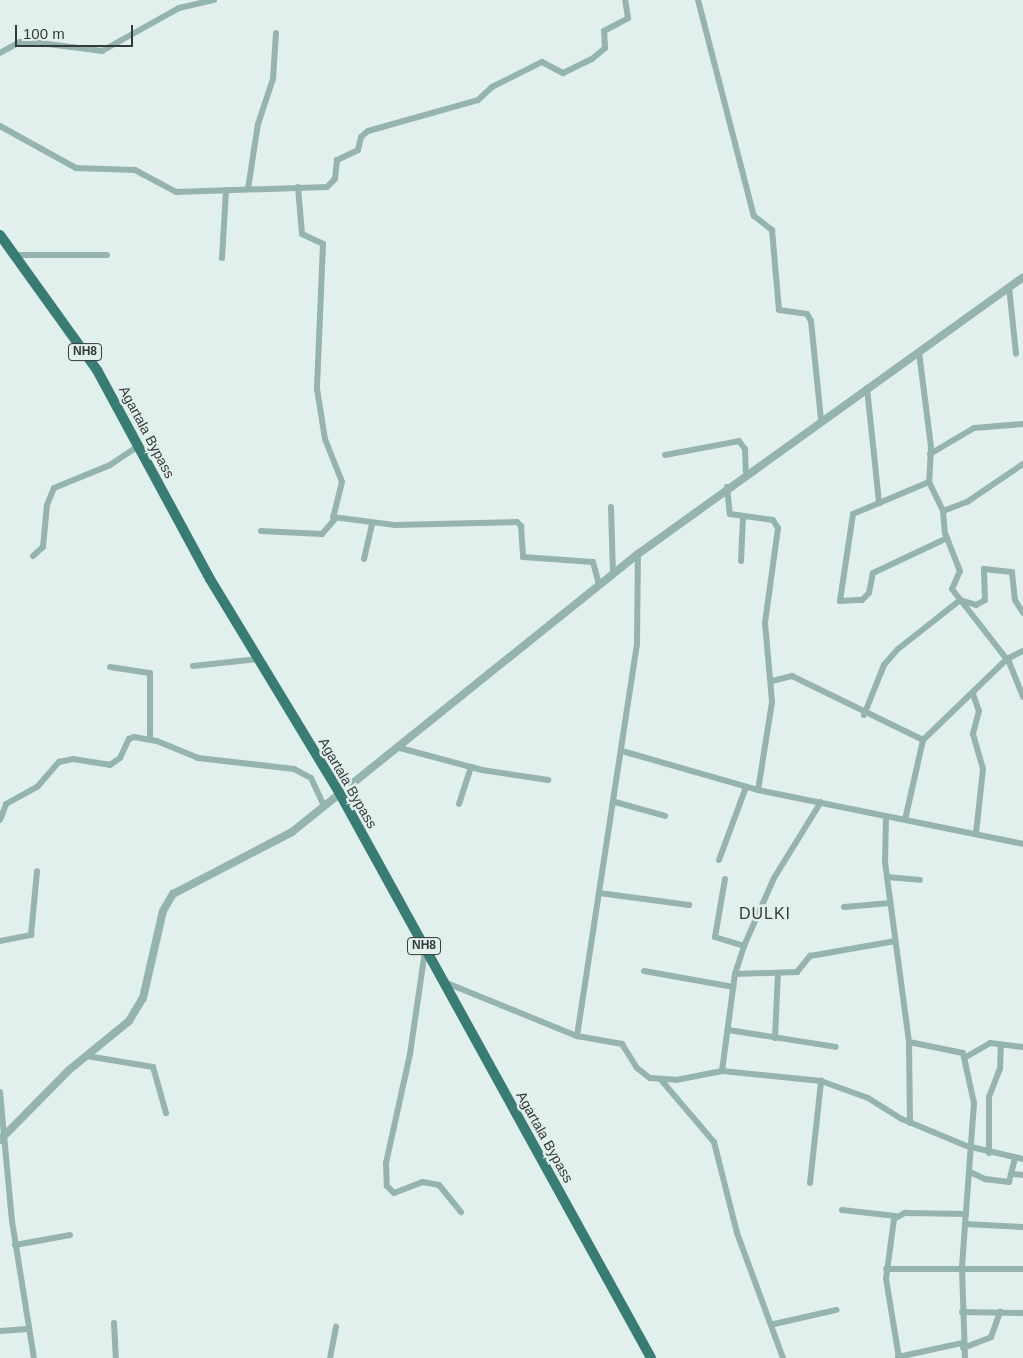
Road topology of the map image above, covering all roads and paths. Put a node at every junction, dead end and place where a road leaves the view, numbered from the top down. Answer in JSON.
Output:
{"nodes":[{"id":1,"x":214,"y":0,"type":"edge"},
{"id":2,"x":624,"y":0,"type":"edge"},
{"id":3,"x":698,"y":0,"type":"edge"},
{"id":4,"x":276,"y":33,"type":"dead end"},
{"id":5,"x":0,"y":53,"type":"edge"},
{"id":6,"x":0,"y":126,"type":"edge"},
{"id":7,"x":298,"y":187,"type":"junction"},
{"id":8,"x":248,"y":189,"type":"junction"},
{"id":9,"x":226,"y":190,"type":"junction"},
{"id":10,"x":0,"y":236,"type":"edge"},
{"id":11,"x":14,"y":255,"type":"junction"},
{"id":12,"x":107,"y":255,"type":"dead end"},
{"id":13,"x":222,"y":258,"type":"dead end"},
{"id":14,"x":1023,"y":277,"type":"edge"},
{"id":15,"x":1009,"y":286,"type":"junction"},
{"id":16,"x":919,"y":352,"type":"junction"},
{"id":17,"x":1016,"y":354,"type":"dead end"},
{"id":18,"x":867,"y":388,"type":"junction"},
{"id":19,"x":821,"y":420,"type":"junction"},
{"id":20,"x":1023,"y":424,"type":"edge"},
{"id":21,"x":138,"y":446,"type":"junction"},
{"id":22,"x":930,"y":454,"type":"junction"},
{"id":23,"x":665,"y":455,"type":"dead end"},
{"id":24,"x":1023,"y":464,"type":"edge"},
{"id":25,"x":746,"y":472,"type":"junction"},
{"id":26,"x":929,"y":482,"type":"junction"},
{"id":27,"x":727,"y":486,"type":"junction"},
{"id":28,"x":879,"y":502,"type":"junction"},
{"id":29,"x":611,"y":507,"type":"dead end"},
{"id":30,"x":943,"y":511,"type":"junction"},
{"id":31,"x":743,"y":517,"type":"junction"},
{"id":32,"x":335,"y":519,"type":"junction"},
{"id":33,"x":372,"y":524,"type":"junction"},
{"id":34,"x":261,"y":531,"type":"dead end"},
{"id":35,"x":947,"y":538,"type":"junction"},
{"id":36,"x":638,"y":554,"type":"junction"},
{"id":37,"x":33,"y":556,"type":"dead end"},
{"id":38,"x":364,"y":559,"type":"dead end"},
{"id":39,"x":741,"y":560,"type":"dead end"},
{"id":40,"x":613,"y":574,"type":"junction"},
{"id":41,"x":599,"y":585,"type":"junction"},
{"id":42,"x":960,"y":600,"type":"junction"},
{"id":43,"x":1023,"y":613,"type":"edge"},
{"id":44,"x":1023,"y":651,"type":"edge"},
{"id":45,"x":258,"y":659,"type":"junction"},
{"id":46,"x":1006,"y":659,"type":"junction"},
{"id":47,"x":193,"y":666,"type":"dead end"},
{"id":48,"x":110,"y":667,"type":"dead end"},
{"id":49,"x":772,"y":681,"type":"junction"},
{"id":50,"x":973,"y":694,"type":"junction"},
{"id":51,"x":1023,"y":696,"type":"edge"},
{"id":52,"x":864,"y":715,"type":"junction"},
{"id":53,"x":150,"y":739,"type":"junction"},
{"id":54,"x":923,"y":740,"type":"junction"},
{"id":55,"x":400,"y":748,"type":"junction"},
{"id":56,"x":622,"y":751,"type":"junction"},
{"id":57,"x":471,"y":767,"type":"junction"},
{"id":58,"x":548,"y":780,"type":"dead end"},
{"id":59,"x":746,"y":787,"type":"junction"},
{"id":60,"x":758,"y":790,"type":"junction"},
{"id":61,"x":339,"y":792,"type":"junction"},
{"id":62,"x":615,"y":802,"type":"junction"},
{"id":63,"x":822,"y":802,"type":"junction"},
{"id":64,"x":459,"y":804,"type":"dead end"},
{"id":65,"x":324,"y":806,"type":"junction"},
{"id":66,"x":664,"y":816,"type":"dead end"},
{"id":67,"x":886,"y":816,"type":"junction"},
{"id":68,"x":0,"y":820,"type":"edge"},
{"id":69,"x":905,"y":820,"type":"junction"},
{"id":70,"x":976,"y":833,"type":"junction"},
{"id":71,"x":1023,"y":844,"type":"edge"},
{"id":72,"x":719,"y":860,"type":"dead end"},
{"id":73,"x":37,"y":871,"type":"dead end"},
{"id":74,"x":887,"y":877,"type":"junction"},
{"id":75,"x":725,"y":879,"type":"dead end"},
{"id":76,"x":920,"y":880,"type":"dead end"},
{"id":77,"x":599,"y":893,"type":"junction"},
{"id":78,"x":890,"y":903,"type":"junction"},
{"id":79,"x":689,"y":906,"type":"dead end"},
{"id":80,"x":844,"y":908,"type":"dead end"},
{"id":81,"x":0,"y":941,"type":"edge"},
{"id":82,"x":896,"y":941,"type":"junction"},
{"id":83,"x":744,"y":946,"type":"junction"},
{"id":84,"x":425,"y":949,"type":"junction"},
{"id":85,"x":644,"y":971,"type":"dead end"},
{"id":86,"x":778,"y":973,"type":"junction"},
{"id":87,"x":735,"y":974,"type":"junction"},
{"id":88,"x":443,"y":981,"type":"junction"},
{"id":89,"x":734,"y":987,"type":"junction"},
{"id":90,"x":728,"y":1030,"type":"junction"},
{"id":91,"x":578,"y":1036,"type":"junction"},
{"id":92,"x":774,"y":1038,"type":"junction"},
{"id":93,"x":909,"y":1042,"type":"junction"},
{"id":94,"x":1001,"y":1046,"type":"junction"},
{"id":95,"x":1023,"y":1046,"type":"edge"},
{"id":96,"x":836,"y":1047,"type":"dead end"},
{"id":97,"x":87,"y":1056,"type":"junction"},
{"id":98,"x":966,"y":1057,"type":"junction"},
{"id":99,"x":722,"y":1071,"type":"junction"},
{"id":100,"x":662,"y":1080,"type":"junction"},
{"id":101,"x":820,"y":1081,"type":"junction"},
{"id":102,"x":0,"y":1092,"type":"edge"},
{"id":103,"x":166,"y":1113,"type":"dead end"},
{"id":104,"x":910,"y":1123,"type":"junction"},
{"id":105,"x":3,"y":1138,"type":"edge"},
{"id":106,"x":972,"y":1148,"type":"junction"},
{"id":107,"x":989,"y":1153,"type":"junction"},
{"id":108,"x":1015,"y":1158,"type":"junction"},
{"id":109,"x":1023,"y":1158,"type":"edge"},
{"id":110,"x":970,"y":1172,"type":"junction"},
{"id":111,"x":1013,"y":1174,"type":"junction"},
{"id":112,"x":1023,"y":1175,"type":"edge"},
{"id":113,"x":810,"y":1183,"type":"dead end"},
{"id":114,"x":842,"y":1210,"type":"dead end"},
{"id":115,"x":461,"y":1212,"type":"dead end"},
{"id":116,"x":966,"y":1214,"type":"junction"},
{"id":117,"x":896,"y":1216,"type":"junction"},
{"id":118,"x":965,"y":1224,"type":"junction"},
{"id":119,"x":1023,"y":1226,"type":"edge"},
{"id":120,"x":70,"y":1235,"type":"dead end"},
{"id":121,"x":15,"y":1245,"type":"junction"},
{"id":122,"x":962,"y":1268,"type":"junction"},
{"id":123,"x":886,"y":1269,"type":"junction"},
{"id":124,"x":1023,"y":1269,"type":"edge"},
{"id":125,"x":836,"y":1310,"type":"dead end"},
{"id":126,"x":962,"y":1312,"type":"junction"},
{"id":127,"x":1000,"y":1312,"type":"junction"},
{"id":128,"x":1023,"y":1313,"type":"edge"},
{"id":129,"x":114,"y":1322,"type":"dead end"},
{"id":130,"x":774,"y":1324,"type":"junction"},
{"id":131,"x":336,"y":1326,"type":"dead end"},
{"id":132,"x":28,"y":1329,"type":"junction"},
{"id":133,"x":0,"y":1331,"type":"edge"},
{"id":134,"x":963,"y":1346,"type":"junction"},
{"id":135,"x":898,"y":1357,"type":"edge"},
{"id":136,"x":34,"y":1358,"type":"edge"},
{"id":137,"x":116,"y":1358,"type":"edge"},
{"id":138,"x":330,"y":1358,"type":"edge"},
{"id":139,"x":651,"y":1358,"type":"edge"},
{"id":140,"x":783,"y":1358,"type":"edge"},
{"id":141,"x":965,"y":1358,"type":"edge"}],
"edges":[{"from":1,"to":5,"type":"street"},
{"from":2,"to":7,"type":"street"},
{"from":3,"to":19,"type":"street"},
{"from":4,"to":8,"type":"street"},
{"from":6,"to":9,"type":"street"},
{"from":7,"to":8,"type":"street"},
{"from":7,"to":32,"type":"street"},
{"from":8,"to":9,"type":"street"},
{"from":9,"to":13,"type":"street"},
{"from":10,"to":11,"type":"highway","name":"Agartala Bypass","number":"NH8"},
{"from":11,"to":12,"type":"street"},
{"from":11,"to":21,"type":"highway","name":"Agartala Bypass","number":"NH8"},
{"from":14,"to":15,"type":"street"},
{"from":15,"to":16,"type":"street"},
{"from":15,"to":17,"type":"street"},
{"from":16,"to":18,"type":"street"},
{"from":16,"to":22,"type":"street"},
{"from":18,"to":19,"type":"street"},
{"from":18,"to":28,"type":"street"},
{"from":19,"to":25,"type":"street"},
{"from":20,"to":22,"type":"street"},
{"from":21,"to":37,"type":"street"},
{"from":21,"to":45,"type":"highway","name":"Agartala Bypass","number":"NH8"},
{"from":22,"to":26,"type":"street"},
{"from":23,"to":25,"type":"street"},
{"from":24,"to":30,"type":"street"},
{"from":25,"to":27,"type":"street"},
{"from":26,"to":28,"type":"street"},
{"from":26,"to":30,"type":"street"},
{"from":27,"to":31,"type":"street"},
{"from":27,"to":36,"type":"street"},
{"from":28,"to":35,"type":"street"},
{"from":29,"to":40,"type":"street"},
{"from":30,"to":35,"type":"street"},
{"from":31,"to":39,"type":"street"},
{"from":31,"to":49,"type":"street"},
{"from":32,"to":33,"type":"street"},
{"from":32,"to":34,"type":"street"},
{"from":33,"to":38,"type":"street"},
{"from":33,"to":41,"type":"street"},
{"from":35,"to":42,"type":"street"},
{"from":36,"to":40,"type":"street"},
{"from":36,"to":56,"type":"street"},
{"from":40,"to":41,"type":"street"},
{"from":41,"to":55,"type":"street"},
{"from":42,"to":43,"type":"street"},
{"from":42,"to":46,"type":"street"},
{"from":42,"to":52,"type":"street"},
{"from":44,"to":46,"type":"street"},
{"from":45,"to":47,"type":"street"},
{"from":45,"to":61,"type":"highway","name":"Agartala Bypass","number":"NH8"},
{"from":46,"to":50,"type":"street"},
{"from":46,"to":51,"type":"street"},
{"from":48,"to":53,"type":"street"},
{"from":49,"to":52,"type":"street"},
{"from":49,"to":60,"type":"street"},
{"from":50,"to":54,"type":"street"},
{"from":50,"to":70,"type":"street"},
{"from":52,"to":54,"type":"street"},
{"from":53,"to":65,"type":"street"},
{"from":53,"to":68,"type":"street"},
{"from":54,"to":69,"type":"street"},
{"from":55,"to":57,"type":"street"},
{"from":55,"to":61,"type":"street"},
{"from":56,"to":59,"type":"street"},
{"from":56,"to":62,"type":"street"},
{"from":57,"to":58,"type":"street"},
{"from":57,"to":64,"type":"street"},
{"from":59,"to":60,"type":"street"},
{"from":59,"to":72,"type":"street"},
{"from":60,"to":63,"type":"street"},
{"from":61,"to":65,"type":"street"},
{"from":61,"to":84,"type":"highway","name":"Agartala Bypass","number":"NH8"},
{"from":62,"to":66,"type":"street"},
{"from":62,"to":77,"type":"street"},
{"from":63,"to":67,"type":"street"},
{"from":63,"to":83,"type":"street"},
{"from":65,"to":97,"type":"street"},
{"from":67,"to":69,"type":"street"},
{"from":67,"to":74,"type":"street"},
{"from":69,"to":70,"type":"street"},
{"from":70,"to":71,"type":"street"},
{"from":73,"to":81,"type":"street"},
{"from":74,"to":76,"type":"street"},
{"from":74,"to":78,"type":"street"},
{"from":75,"to":83,"type":"street"},
{"from":77,"to":79,"type":"street"},
{"from":77,"to":91,"type":"street"},
{"from":78,"to":80,"type":"street"},
{"from":78,"to":82,"type":"street"},
{"from":82,"to":86,"type":"street"},
{"from":82,"to":93,"type":"street"},
{"from":83,"to":87,"type":"street"},
{"from":84,"to":88,"type":"highway","name":"Agartala Bypass","number":"NH8"},
{"from":84,"to":115,"type":"street"},
{"from":85,"to":89,"type":"street"},
{"from":86,"to":87,"type":"street"},
{"from":86,"to":92,"type":"street"},
{"from":87,"to":89,"type":"street"},
{"from":88,"to":91,"type":"street"},
{"from":88,"to":139,"type":"highway","name":"Agartala Bypass","number":"NH8"},
{"from":89,"to":90,"type":"street"},
{"from":90,"to":92,"type":"street"},
{"from":90,"to":99,"type":"street"},
{"from":91,"to":100,"type":"street"},
{"from":92,"to":96,"type":"street"},
{"from":93,"to":98,"type":"street"},
{"from":93,"to":104,"type":"street"},
{"from":94,"to":95,"type":"street"},
{"from":94,"to":98,"type":"street"},
{"from":94,"to":107,"type":"street"},
{"from":97,"to":103,"type":"street"},
{"from":97,"to":105,"type":"street"},
{"from":98,"to":106,"type":"street"},
{"from":99,"to":100,"type":"street"},
{"from":99,"to":101,"type":"street"},
{"from":100,"to":130,"type":"street"},
{"from":101,"to":104,"type":"street"},
{"from":101,"to":113,"type":"street"},
{"from":102,"to":105,"type":"street"},
{"from":104,"to":106,"type":"street"},
{"from":105,"to":121,"type":"street"},
{"from":106,"to":107,"type":"street"},
{"from":106,"to":110,"type":"street"},
{"from":107,"to":108,"type":"street"},
{"from":108,"to":109,"type":"street"},
{"from":108,"to":111,"type":"street"},
{"from":110,"to":111,"type":"street"},
{"from":110,"to":116,"type":"street"},
{"from":111,"to":112,"type":"street"},
{"from":114,"to":117,"type":"street"},
{"from":116,"to":117,"type":"street"},
{"from":116,"to":118,"type":"street"},
{"from":117,"to":123,"type":"street"},
{"from":118,"to":119,"type":"street"},
{"from":118,"to":122,"type":"street"},
{"from":120,"to":121,"type":"street"},
{"from":121,"to":132,"type":"street"},
{"from":122,"to":123,"type":"street"},
{"from":122,"to":124,"type":"street"},
{"from":122,"to":126,"type":"street"},
{"from":123,"to":135,"type":"street"},
{"from":125,"to":130,"type":"street"},
{"from":126,"to":127,"type":"street"},
{"from":126,"to":134,"type":"street"},
{"from":127,"to":128,"type":"street"},
{"from":127,"to":134,"type":"street"},
{"from":129,"to":137,"type":"street"},
{"from":130,"to":140,"type":"street"},
{"from":131,"to":138,"type":"street"},
{"from":132,"to":133,"type":"street"},
{"from":132,"to":136,"type":"street"},
{"from":134,"to":135,"type":"street"},
{"from":134,"to":141,"type":"street"}]}
